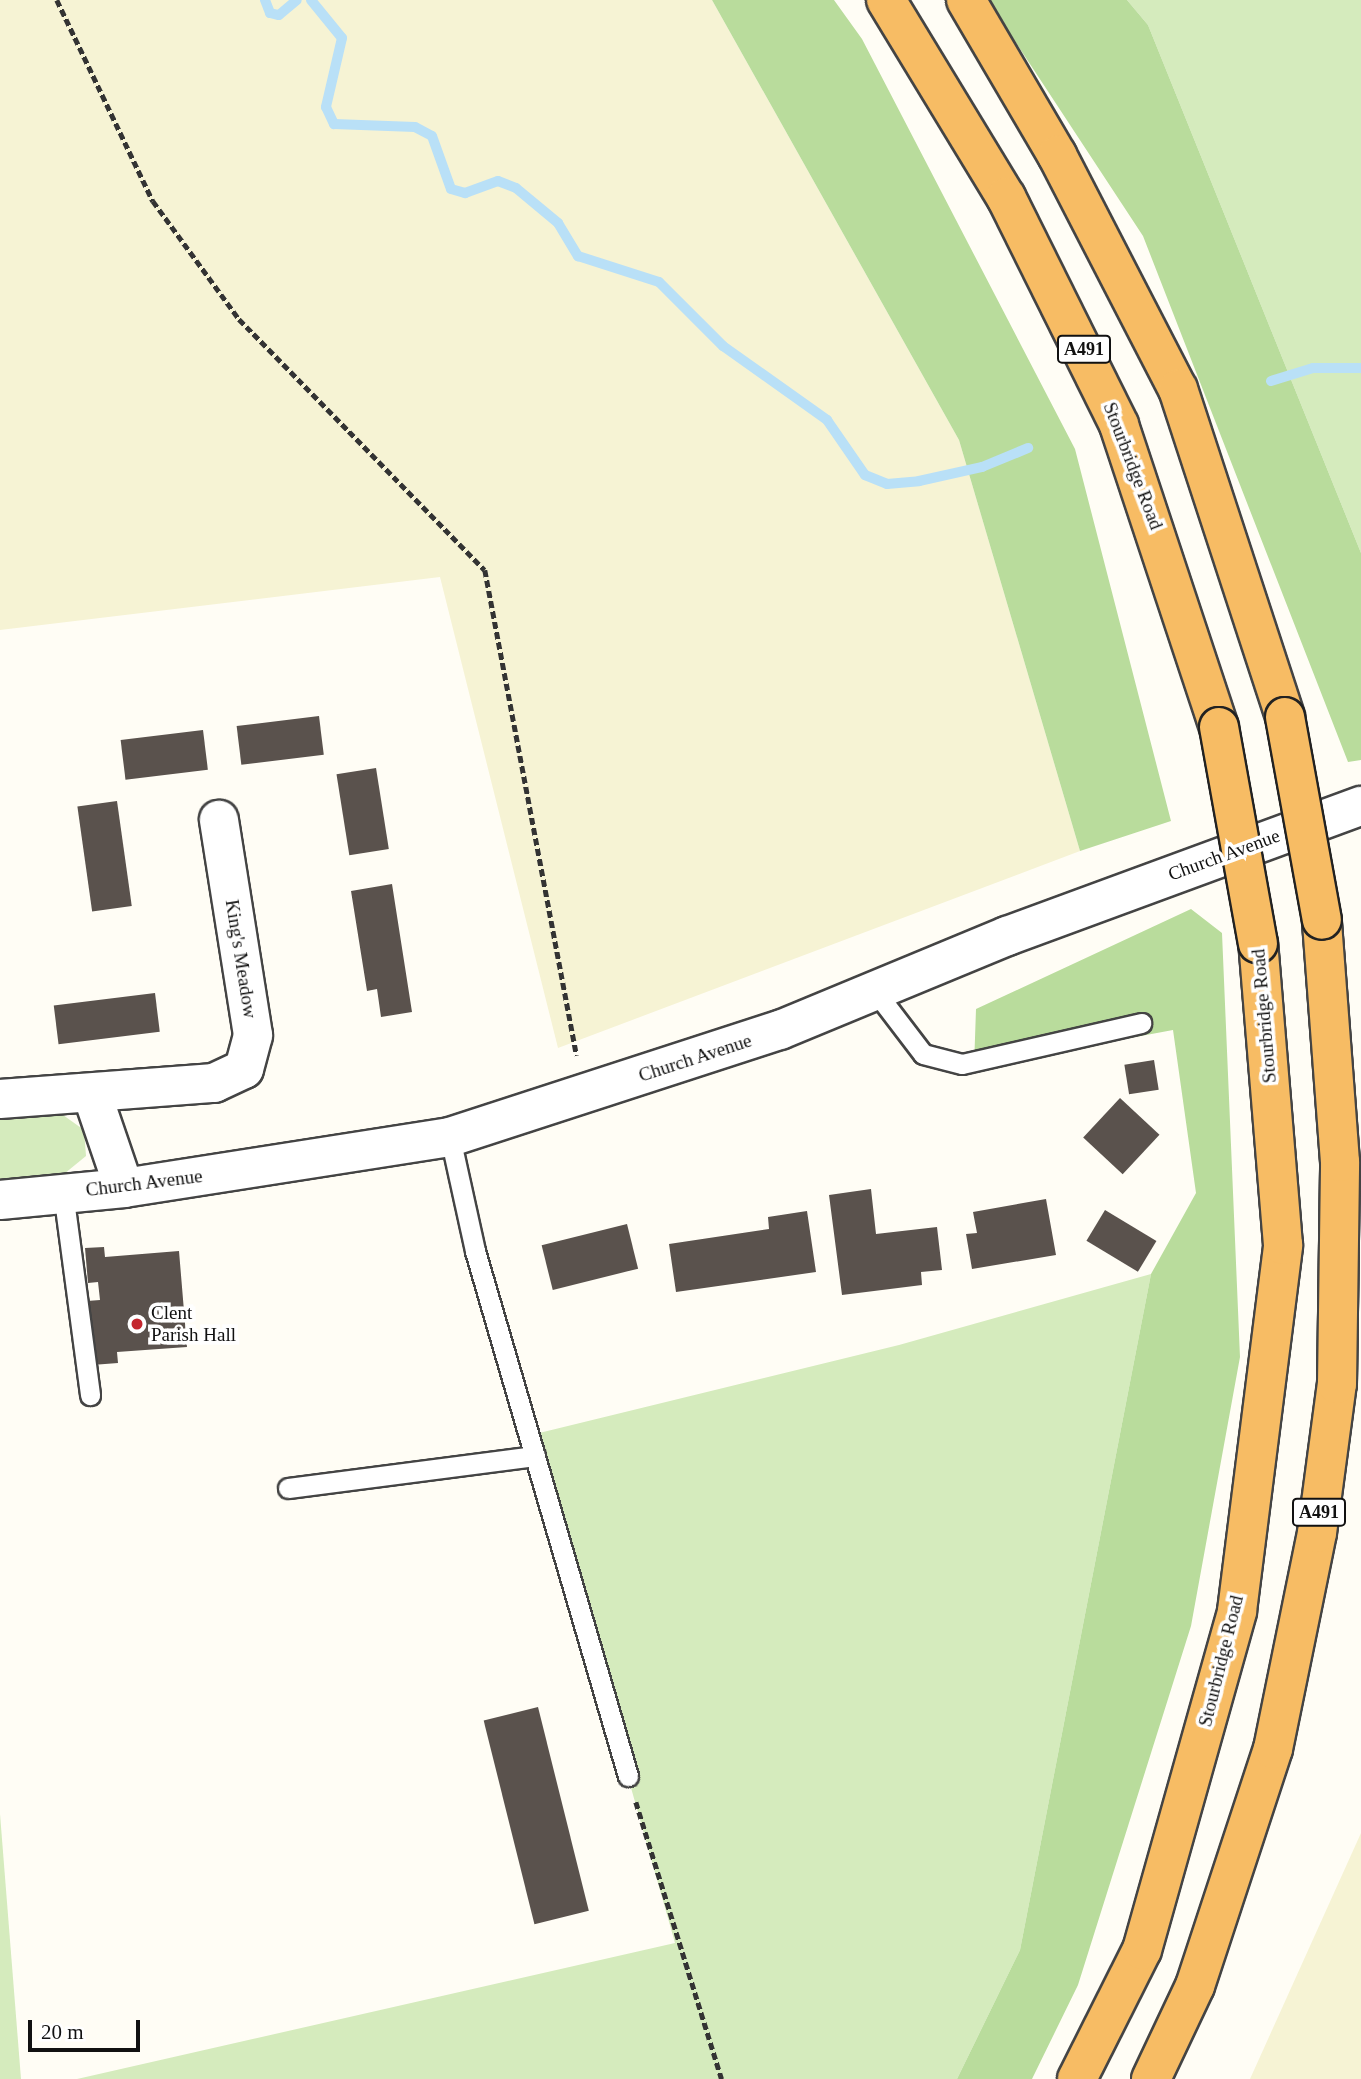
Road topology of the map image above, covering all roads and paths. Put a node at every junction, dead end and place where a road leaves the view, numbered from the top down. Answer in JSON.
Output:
{"nodes":[{"id":1,"x":57,"y":0,"type":"edge"},
{"id":2,"x":886,"y":0,"type":"edge"},
{"id":3,"x":966,"y":0,"type":"edge"},
{"id":4,"x":1361,"y":806,"type":"edge"},
{"id":5,"x":219,"y":820,"type":"dead end"},
{"id":6,"x":874,"y":991,"type":"junction"},
{"id":7,"x":1141,"y":1023,"type":"dead end"},
{"id":8,"x":92,"y":1094,"type":"junction"},
{"id":9,"x":584,"y":1094,"type":"junction"},
{"id":10,"x":0,"y":1099,"type":"edge"},
{"id":11,"x":450,"y":1137,"type":"junction"},
{"id":12,"x":124,"y":1188,"type":"junction"},
{"id":13,"x":63,"y":1192,"type":"junction"},
{"id":14,"x":0,"y":1200,"type":"edge"},
{"id":15,"x":90,"y":1395,"type":"dead end"},
{"id":16,"x":535,"y":1456,"type":"junction"},
{"id":17,"x":288,"y":1488,"type":"dead end"},
{"id":18,"x":628,"y":1776,"type":"joint"},
{"id":19,"x":722,"y":2079,"type":"edge"},
{"id":20,"x":1077,"y":2079,"type":"edge"},
{"id":21,"x":1150,"y":2079,"type":"edge"}],
"edges":[{"from":1,"to":9,"type":"path"},
{"from":2,"to":20,"type":"highway","name":"Stourbridge Road","number":"A491","bridge":true},
{"from":3,"to":21,"type":"highway","number":"A491","bridge":true},
{"from":4,"to":6,"type":"street","name":"Church Avenue"},
{"from":5,"to":8,"type":"street","name":"King's Meadow"},
{"from":6,"to":7,"type":"lane"},
{"from":6,"to":9,"type":"street","name":"Church Avenue"},
{"from":8,"to":10,"type":"street","name":"King's Meadow"},
{"from":8,"to":12,"type":"street"},
{"from":9,"to":11,"type":"street","name":"Church Avenue"},
{"from":11,"to":12,"type":"street","name":"Church Avenue"},
{"from":11,"to":16,"type":"lane"},
{"from":12,"to":13,"type":"street","name":"Church Avenue"},
{"from":13,"to":14,"type":"street","name":"Church Avenue"},
{"from":13,"to":15,"type":"lane"},
{"from":16,"to":17,"type":"lane"},
{"from":16,"to":18,"type":"lane"},
{"from":18,"to":19,"type":"path"}]}
